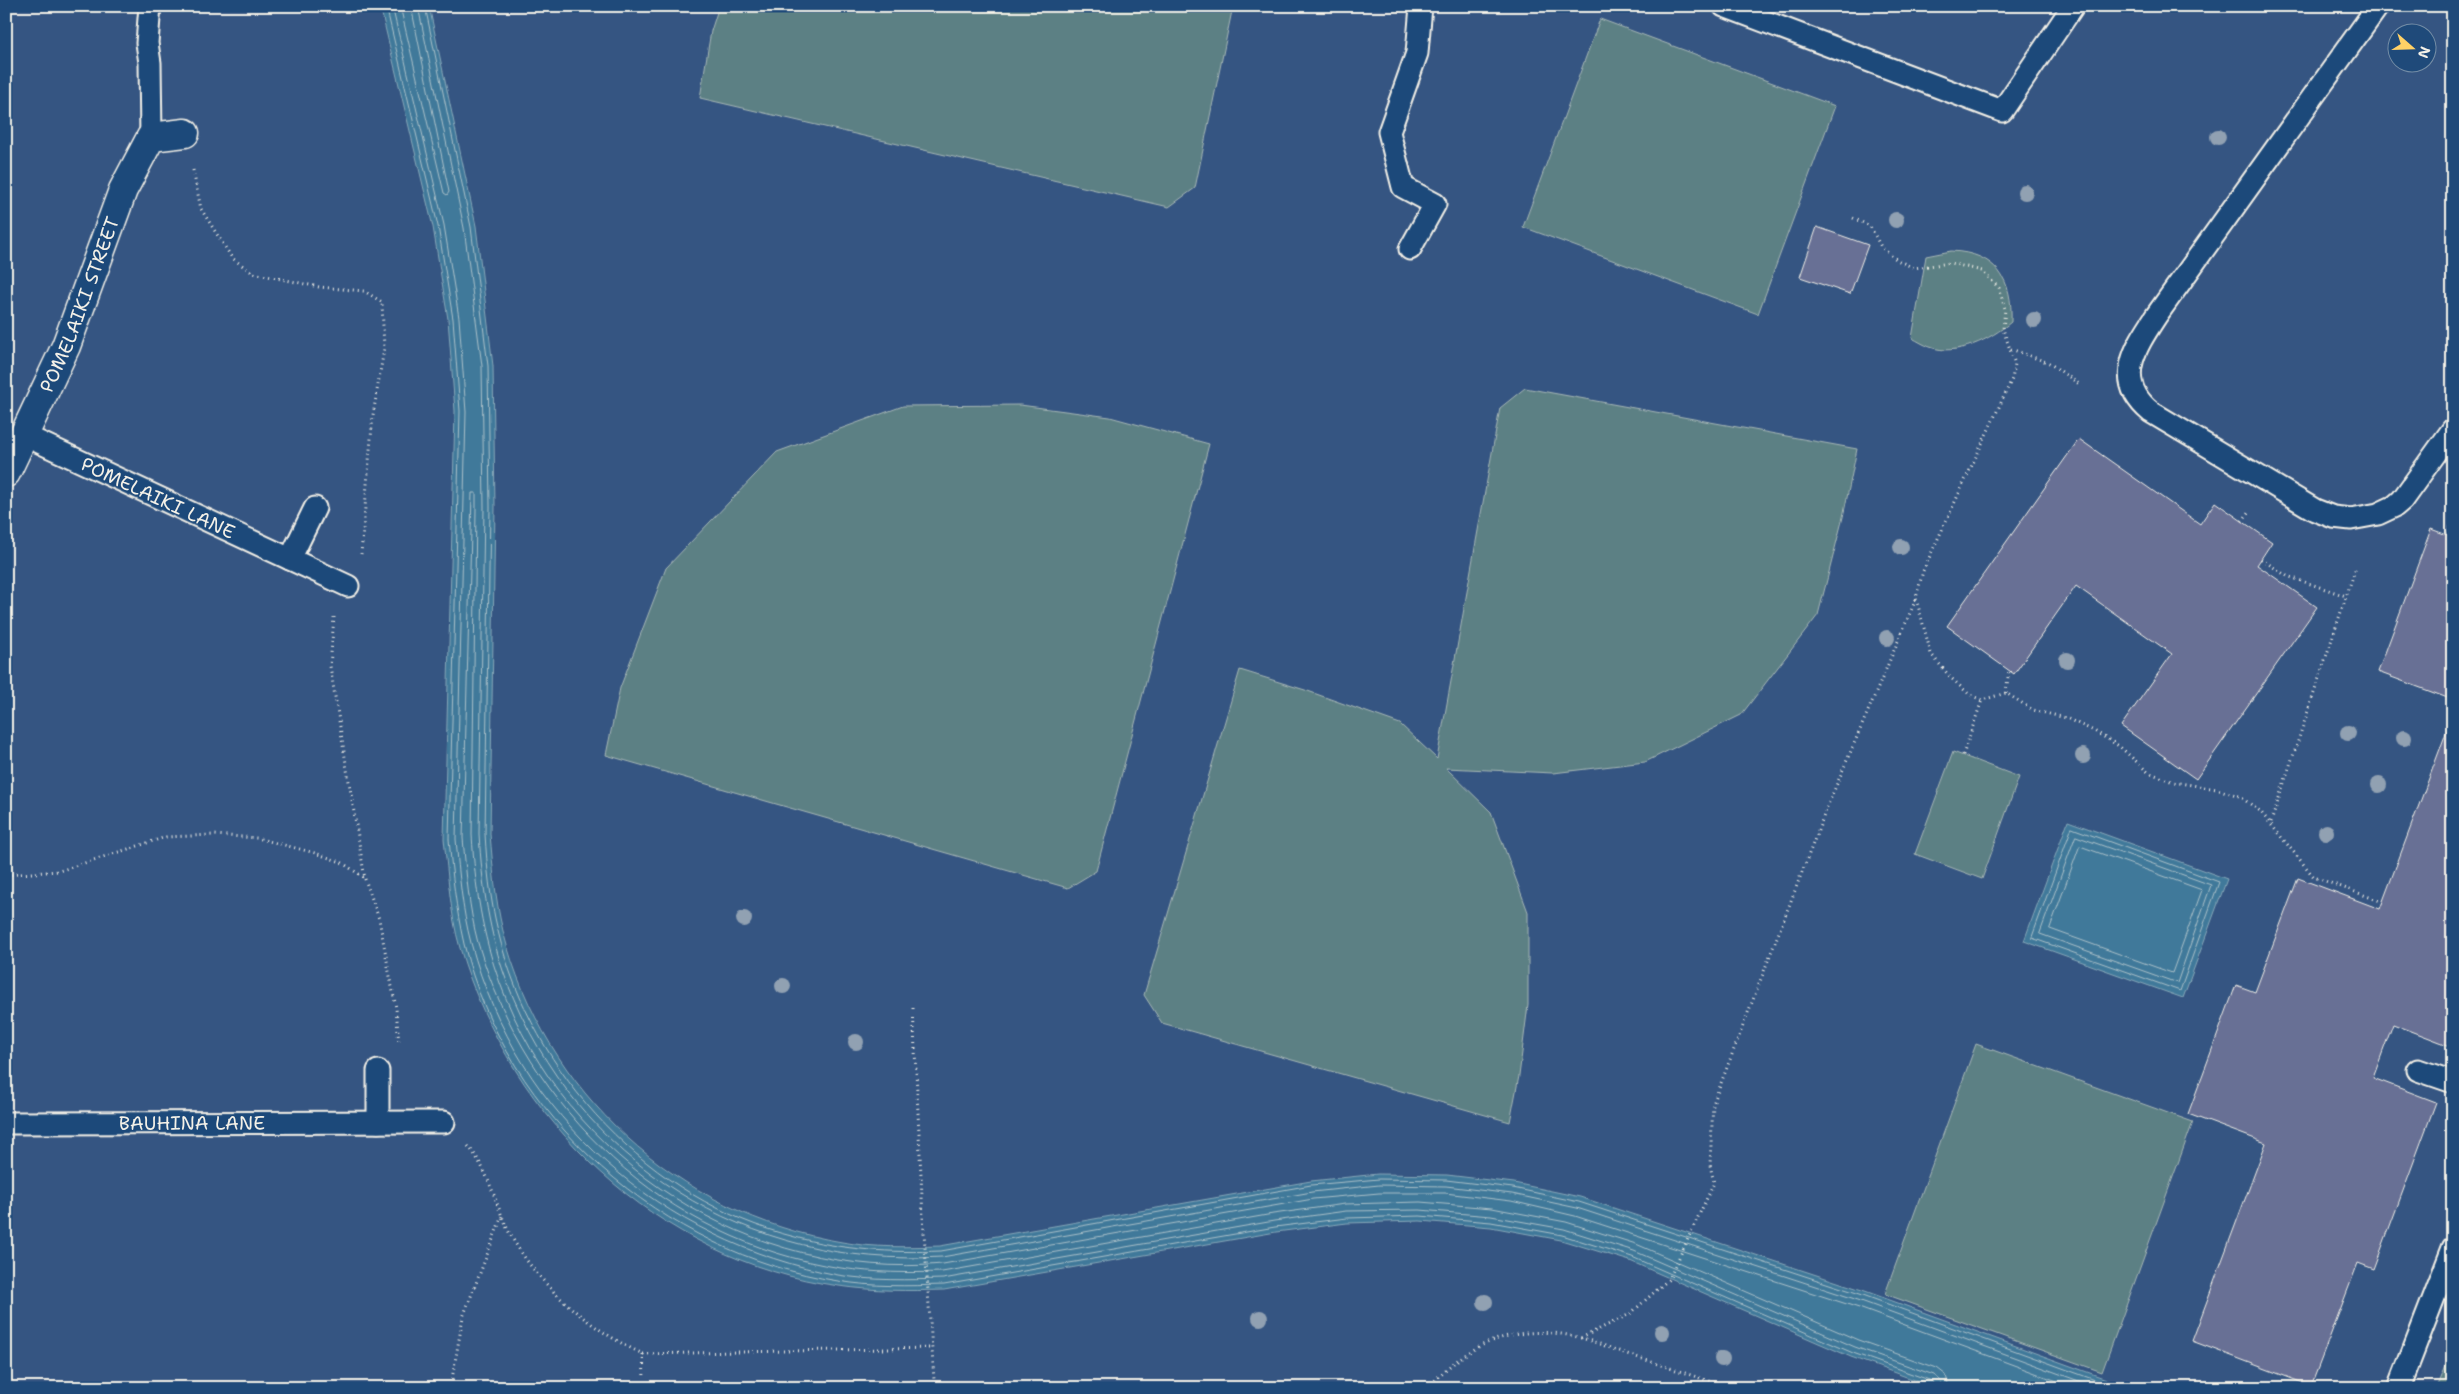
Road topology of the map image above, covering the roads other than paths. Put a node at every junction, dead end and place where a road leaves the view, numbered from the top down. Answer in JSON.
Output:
{"nodes":[{"id":1,"x":150,"y":6,"type":"edge"},
{"id":2,"x":1421,"y":6,"type":"edge"},
{"id":3,"x":1724,"y":6,"type":"edge"},
{"id":4,"x":2073,"y":6,"type":"edge"},
{"id":5,"x":2378,"y":6,"type":"edge"},
{"id":6,"x":185,"y":133,"type":"road end"},
{"id":7,"x":151,"y":137,"type":"junction"},
{"id":8,"x":1410,"y":249,"type":"dead end"},
{"id":9,"x":2453,"y":429,"type":"edge"},
{"id":10,"x":24,"y":435,"type":"junction"},
{"id":11,"x":6,"y":473,"type":"edge"},
{"id":12,"x":315,"y":508,"type":"dead end"},
{"id":13,"x":290,"y":559,"type":"junction"},
{"id":14,"x":348,"y":586,"type":"road end"},
{"id":15,"x":2418,"y":1070,"type":"dead end"},
{"id":16,"x":378,"y":1071,"type":"dead end"},
{"id":17,"x":2453,"y":1082,"type":"edge"},
{"id":18,"x":6,"y":1122,"type":"edge"},
{"id":19,"x":378,"y":1122,"type":"junction"},
{"id":20,"x":444,"y":1122,"type":"road end"},
{"id":21,"x":2453,"y":1248,"type":"edge"},
{"id":22,"x":2399,"y":1388,"type":"edge"}],
"edges":[{"from":1,"to":7,"type":"lane","name":"POMELAIKI STREET"},
{"from":2,"to":8,"type":"lane"},
{"from":3,"to":4,"type":"lane"},
{"from":5,"to":9,"type":"lane"},
{"from":6,"to":7,"type":"street"},
{"from":7,"to":10,"type":"street","name":"POMELAIKI STREET"},
{"from":10,"to":11,"type":"street","name":"POMELAIKI STREET"},
{"from":10,"to":13,"type":"lane","name":"POMELAIKI LANE"},
{"from":12,"to":13,"type":"lane"},
{"from":13,"to":14,"type":"lane","name":"POMELAIKI LANE"},
{"from":15,"to":17,"type":"lane"},
{"from":16,"to":19,"type":"lane"},
{"from":18,"to":19,"type":"lane","name":"BAUHINA LANE"},
{"from":19,"to":20,"type":"lane","name":"BAUHINA LANE"},
{"from":21,"to":22,"type":"lane"}]}
